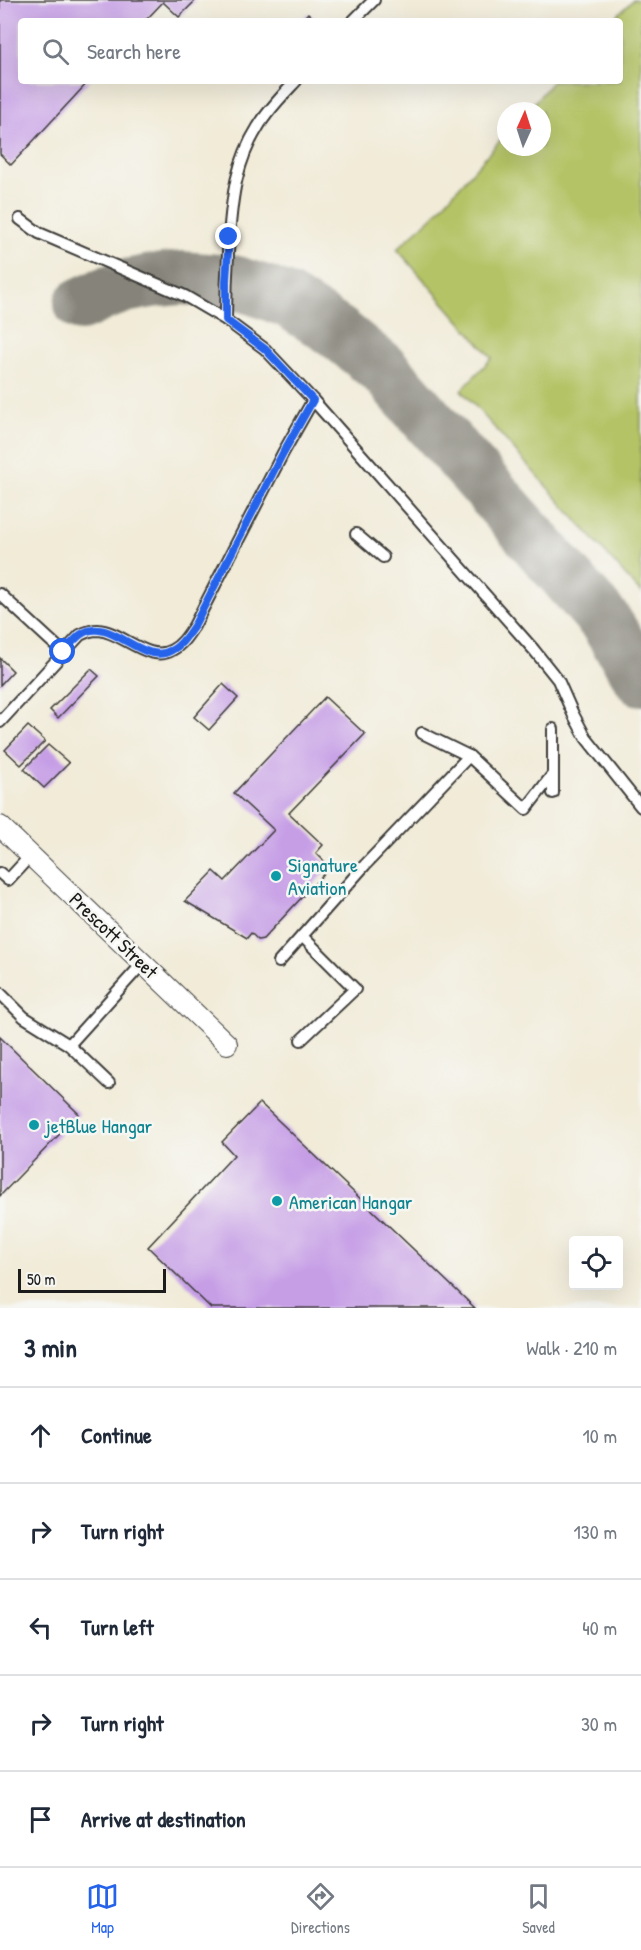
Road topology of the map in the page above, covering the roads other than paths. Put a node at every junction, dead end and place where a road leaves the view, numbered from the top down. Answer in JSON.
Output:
{"nodes":[{"id":1,"x":374,"y":0,"type":"edge"},
{"id":2,"x":356,"y":18,"type":"edge"},
{"id":3,"x":293,"y":84,"type":"edge"},
{"id":4,"x":20,"y":219,"type":"dead end"},
{"id":5,"x":226,"y":320,"type":"junction"},
{"id":6,"x":313,"y":400,"type":"junction"},
{"id":7,"x":356,"y":534,"type":"dead end"},
{"id":8,"x":383,"y":557,"type":"dead end"},
{"id":9,"x":0,"y":594,"type":"edge"},
{"id":10,"x":63,"y":652,"type":"junction"},
{"id":11,"x":0,"y":722,"type":"edge"},
{"id":12,"x":553,"y":729,"type":"dead end"},
{"id":13,"x":422,"y":733,"type":"dead end"},
{"id":14,"x":469,"y":756,"type":"junction"},
{"id":15,"x":554,"y":774,"type":"junction"},
{"id":16,"x":554,"y":793,"type":"dead end"},
{"id":17,"x":641,"y":807,"type":"edge"},
{"id":18,"x":0,"y":826,"type":"edge"},
{"id":19,"x":31,"y":855,"type":"junction"},
{"id":20,"x":4,"y":876,"type":"edge"},
{"id":21,"x":302,"y":936,"type":"junction"},
{"id":22,"x":279,"y":962,"type":"dead end"},
{"id":23,"x":143,"y":963,"type":"junction"},
{"id":24,"x":0,"y":993,"type":"edge"},
{"id":25,"x":301,"y":1040,"type":"dead end"},
{"id":26,"x":227,"y":1044,"type":"dead end"},
{"id":27,"x":69,"y":1045,"type":"junction"},
{"id":28,"x":109,"y":1083,"type":"dead end"}],
"edges":[{"from":1,"to":2,"type":"lane"},
{"from":3,"to":5,"type":"lane"},
{"from":4,"to":5,"type":"lane"},
{"from":5,"to":6,"type":"lane"},
{"from":6,"to":10,"type":"lane"},
{"from":6,"to":17,"type":"lane"},
{"from":7,"to":8,"type":"lane"},
{"from":9,"to":10,"type":"lane"},
{"from":10,"to":11,"type":"lane"},
{"from":12,"to":15,"type":"lane"},
{"from":13,"to":14,"type":"lane"},
{"from":14,"to":15,"type":"lane"},
{"from":14,"to":21,"type":"lane"},
{"from":15,"to":16,"type":"lane"},
{"from":18,"to":19,"type":"street","name":"Prescott Street"},
{"from":19,"to":20,"type":"lane"},
{"from":19,"to":23,"type":"street","name":"Prescott Street"},
{"from":21,"to":22,"type":"lane"},
{"from":21,"to":25,"type":"lane"},
{"from":23,"to":26,"type":"street","name":"Prescott Street"},
{"from":23,"to":27,"type":"lane"},
{"from":24,"to":27,"type":"lane"},
{"from":27,"to":28,"type":"lane"}]}
